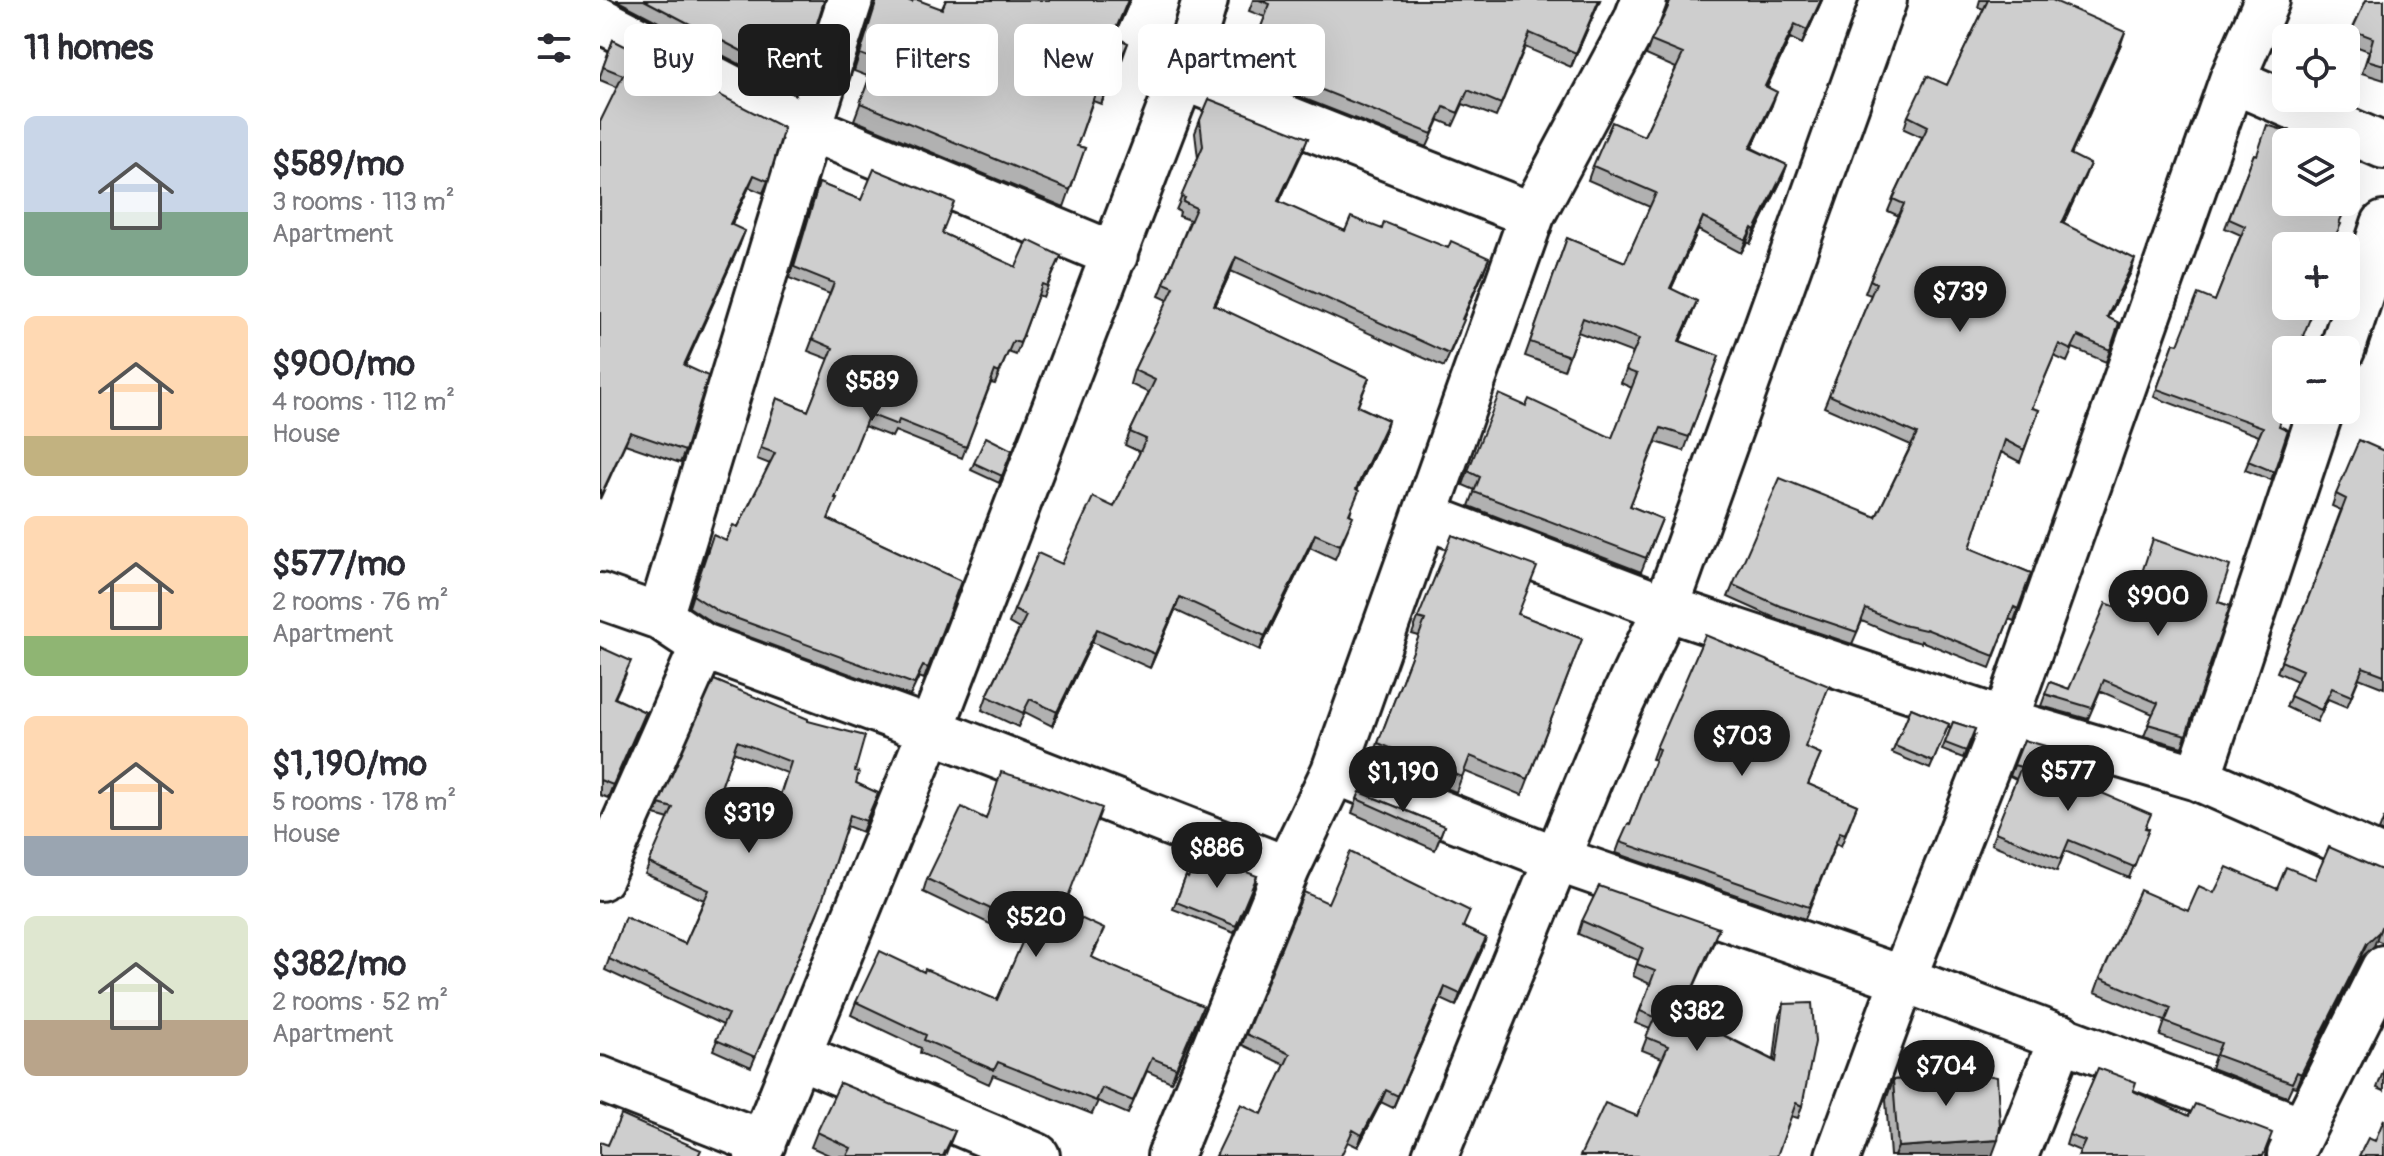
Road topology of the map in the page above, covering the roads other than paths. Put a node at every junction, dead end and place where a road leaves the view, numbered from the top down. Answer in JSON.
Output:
{"nodes":[{"id":1,"x":605,"y":0,"type":"edge"},
{"id":2,"x":850,"y":0,"type":"edge"},
{"id":3,"x":1205,"y":0,"type":"edge"},
{"id":4,"x":1644,"y":0,"type":"edge"},
{"id":5,"x":1884,"y":0,"type":"edge"},
{"id":6,"x":2267,"y":0,"type":"edge"},
{"id":7,"x":600,"y":13,"type":"edge"},
{"id":8,"x":600,"y":20,"type":"edge"},
{"id":9,"x":1198,"y":24,"type":"edge"},
{"id":10,"x":2232,"y":80,"type":"junction"},
{"id":11,"x":1175,"y":96,"type":"edge"},
{"id":12,"x":1230,"y":96,"type":"edge"},
{"id":13,"x":809,"y":128,"type":"junction"},
{"id":14,"x":2384,"y":146,"type":"edge"},
{"id":15,"x":1532,"y":215,"type":"junction"},
{"id":16,"x":2384,"y":224,"type":"edge"},
{"id":17,"x":1115,"y":255,"type":"junction"},
{"id":18,"x":2347,"y":336,"type":"edge"},
{"id":19,"x":2316,"y":424,"type":"edge"},
{"id":20,"x":1425,"y":516,"type":"junction"},
{"id":21,"x":600,"y":596,"type":"edge"},
{"id":22,"x":1666,"y":608,"type":"junction"},
{"id":23,"x":660,"y":617,"type":"junction"},
{"id":24,"x":703,"y":646,"type":"junction"},
{"id":25,"x":2005,"y":721,"type":"junction"},
{"id":26,"x":931,"y":730,"type":"junction"},
{"id":27,"x":1334,"y":771,"type":"junction"},
{"id":28,"x":2198,"y":778,"type":"junction"},
{"id":29,"x":1557,"y":859,"type":"junction"},
{"id":30,"x":2384,"y":860,"type":"edge"},
{"id":31,"x":1287,"y":869,"type":"junction"},
{"id":32,"x":600,"y":878,"type":"edge"},
{"id":33,"x":2384,"y":968,"type":"edge"},
{"id":34,"x":1903,"y":979,"type":"junction"},
{"id":35,"x":2062,"y":1037,"type":"junction"},
{"id":36,"x":799,"y":1056,"type":"junction"},
{"id":37,"x":600,"y":1079,"type":"edge"},
{"id":38,"x":2296,"y":1142,"type":"edge"},
{"id":39,"x":760,"y":1150,"type":"edge"},
{"id":40,"x":1037,"y":1156,"type":"edge"},
{"id":41,"x":1170,"y":1156,"type":"edge"},
{"id":42,"x":1435,"y":1156,"type":"edge"},
{"id":43,"x":1838,"y":1156,"type":"edge"},
{"id":44,"x":2015,"y":1156,"type":"edge"}],
"edges":[{"from":1,"to":7,"type":"street"},
{"from":2,"to":13,"type":"street"},
{"from":3,"to":9,"type":"street"},
{"from":4,"to":15,"type":"street"},
{"from":5,"to":22,"type":"street"},
{"from":6,"to":10,"type":"street"},
{"from":8,"to":13,"type":"street"},
{"from":10,"to":14,"type":"street"},
{"from":10,"to":25,"type":"street"},
{"from":11,"to":17,"type":"street"},
{"from":12,"to":15,"type":"street"},
{"from":13,"to":17,"type":"street"},
{"from":13,"to":23,"type":"street"},
{"from":15,"to":20,"type":"street"},
{"from":16,"to":18,"type":"street"},
{"from":17,"to":26,"type":"street"},
{"from":19,"to":28,"type":"street"},
{"from":20,"to":22,"type":"street"},
{"from":20,"to":27,"type":"street"},
{"from":21,"to":23,"type":"street"},
{"from":22,"to":25,"type":"street"},
{"from":22,"to":29,"type":"street"},
{"from":23,"to":24,"type":"street"},
{"from":24,"to":26,"type":"street"},
{"from":24,"to":32,"type":"street"},
{"from":25,"to":28,"type":"street"},
{"from":25,"to":34,"type":"street"},
{"from":26,"to":31,"type":"street"},
{"from":26,"to":36,"type":"street"},
{"from":27,"to":29,"type":"street"},
{"from":27,"to":31,"type":"street"},
{"from":28,"to":30,"type":"street"},
{"from":29,"to":34,"type":"street"},
{"from":29,"to":42,"type":"street"},
{"from":31,"to":41,"type":"street"},
{"from":33,"to":38,"type":"street"},
{"from":34,"to":35,"type":"street"},
{"from":34,"to":43,"type":"street"},
{"from":35,"to":38,"type":"street"},
{"from":35,"to":44,"type":"street"},
{"from":36,"to":39,"type":"street"},
{"from":36,"to":40,"type":"street"},
{"from":37,"to":39,"type":"street"}]}
